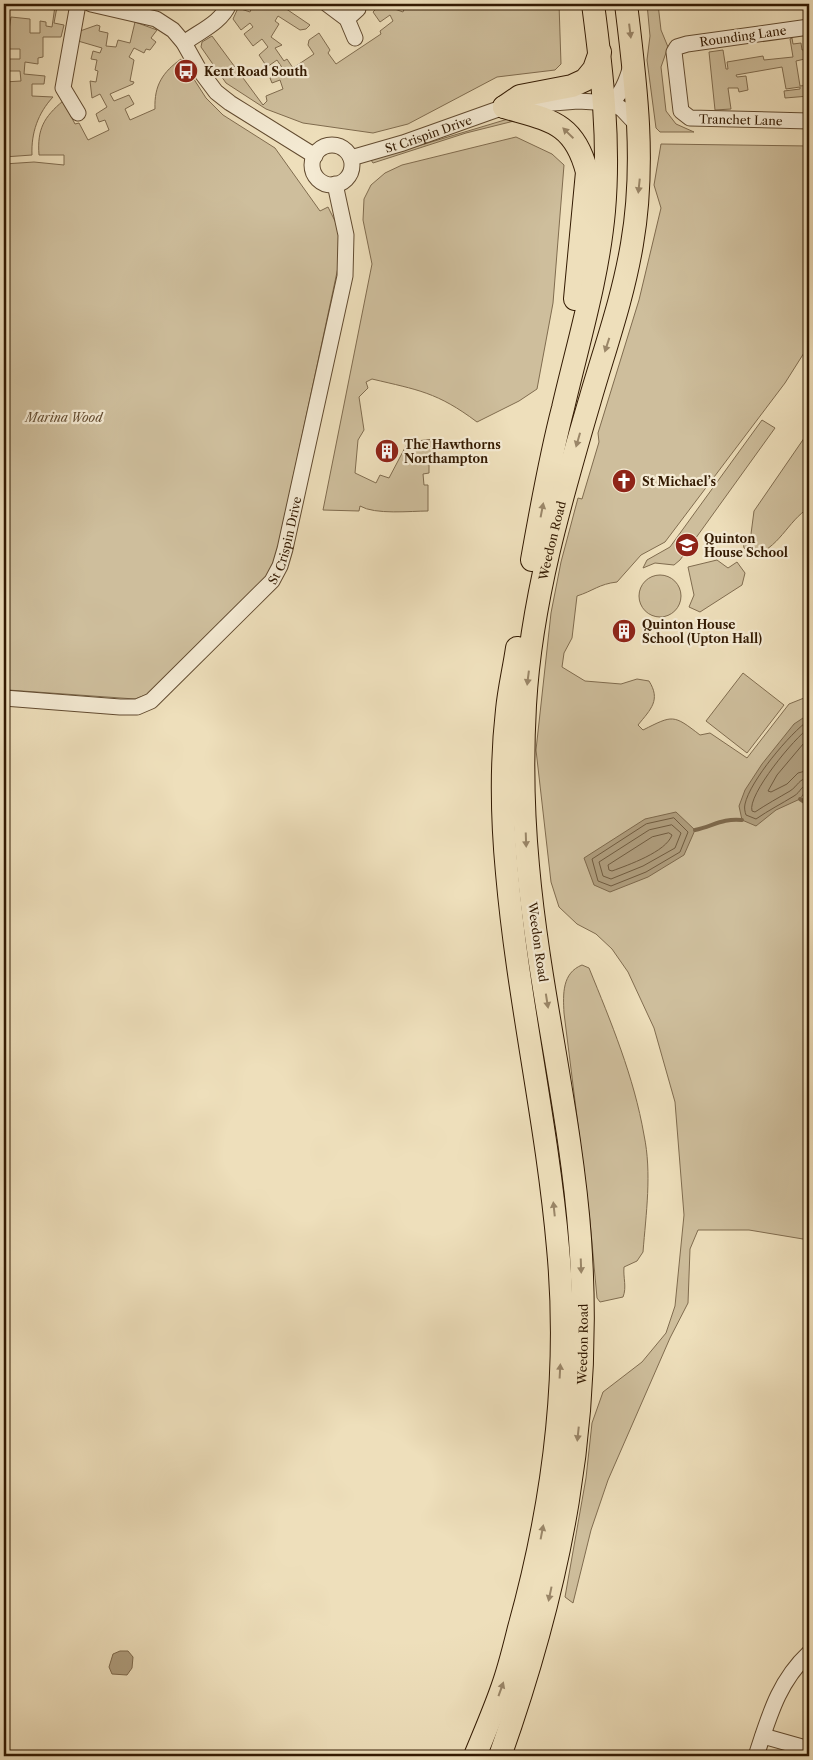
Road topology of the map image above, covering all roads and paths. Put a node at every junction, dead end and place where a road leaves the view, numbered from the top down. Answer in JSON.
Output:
{"nodes":[{"id":1,"x":78,"y":4,"type":"edge"},
{"id":2,"x":91,"y":4,"type":"edge"},
{"id":3,"x":229,"y":4,"type":"edge"},
{"id":4,"x":327,"y":4,"type":"edge"},
{"id":5,"x":579,"y":4,"type":"edge"},
{"id":6,"x":593,"y":4,"type":"edge"},
{"id":7,"x":602,"y":4,"type":"edge"},
{"id":8,"x":626,"y":4,"type":"edge"},
{"id":9,"x":125,"y":8,"type":"edge"},
{"id":10,"x":809,"y":27,"type":"edge"},
{"id":11,"x":355,"y":38,"type":"dead end"},
{"id":12,"x":184,"y":43,"type":"junction"},
{"id":13,"x":678,"y":47,"type":"joint"},
{"id":14,"x":599,"y":54,"type":"junction"},
{"id":15,"x":633,"y":58,"type":"junction"},
{"id":16,"x":589,"y":75,"type":"junction"},
{"id":17,"x":595,"y":105,"type":"junction"},
{"id":18,"x":504,"y":107,"type":"junction"},
{"id":19,"x":78,"y":113,"type":"dead end"},
{"id":20,"x":809,"y":121,"type":"edge"},
{"id":21,"x":640,"y":129,"type":"junction"},
{"id":22,"x":315,"y":156,"type":"junction"},
{"id":23,"x":352,"y":158,"type":"junction"},
{"id":24,"x":336,"y":184,"type":"junction"},
{"id":25,"x":568,"y":385,"type":"junction"},
{"id":26,"x":4,"y":698,"type":"edge"},
{"id":27,"x":809,"y":1653,"type":"edge"},
{"id":28,"x":763,"y":1736,"type":"junction"},
{"id":29,"x":809,"y":1749,"type":"edge"},
{"id":30,"x":475,"y":1756,"type":"edge"},
{"id":31,"x":500,"y":1756,"type":"edge"},
{"id":32,"x":756,"y":1756,"type":"edge"}],
"edges":[{"from":1,"to":19,"type":"street"},
{"from":2,"to":9,"type":"street"},
{"from":3,"to":12,"type":"street"},
{"from":4,"to":11,"type":"street"},
{"from":5,"to":16,"type":"highway","name":"Weedon Road"},
{"from":6,"to":14,"type":"highway","name":"Weedon Road"},
{"from":7,"to":14,"type":"highway"},
{"from":8,"to":15,"type":"highway","name":"Weedon Road","one_way":true},
{"from":9,"to":12,"type":"street"},
{"from":10,"to":13,"type":"street","name":"Rounding Lane"},
{"from":12,"to":22,"type":"street"},
{"from":13,"to":20,"type":"street","name":"Tranchet Lane"},
{"from":14,"to":16,"type":"highway"},
{"from":14,"to":17,"type":"highway","name":"Weedon Road"},
{"from":15,"to":17,"type":"street","name":"Weedon Road"},
{"from":15,"to":21,"type":"highway","name":"Weedon Road"},
{"from":16,"to":17,"type":"highway","name":"Weedon Road"},
{"from":16,"to":18,"type":"highway"},
{"from":17,"to":18,"type":"street","name":"St Crispin Drive"},
{"from":17,"to":21,"type":"street"},
{"from":17,"to":25,"type":"highway","name":"Weedon Road"},
{"from":18,"to":23,"type":"street","name":"St Crispin Drive"},
{"from":25,"to":18,"type":"highway","one_way":true},
{"from":21,"to":31,"type":"highway","name":"Weedon Road","one_way":true},
{"from":22,"to":23,"type":"street"},
{"from":22,"to":24,"type":"street"},
{"from":23,"to":24,"type":"street"},
{"from":24,"to":26,"type":"street","name":"St Crispin Drive"},
{"from":30,"to":25,"type":"highway","name":"Weedon Road","one_way":true},
{"from":27,"to":28,"type":"street"},
{"from":28,"to":29,"type":"street"},
{"from":28,"to":32,"type":"street"}]}
